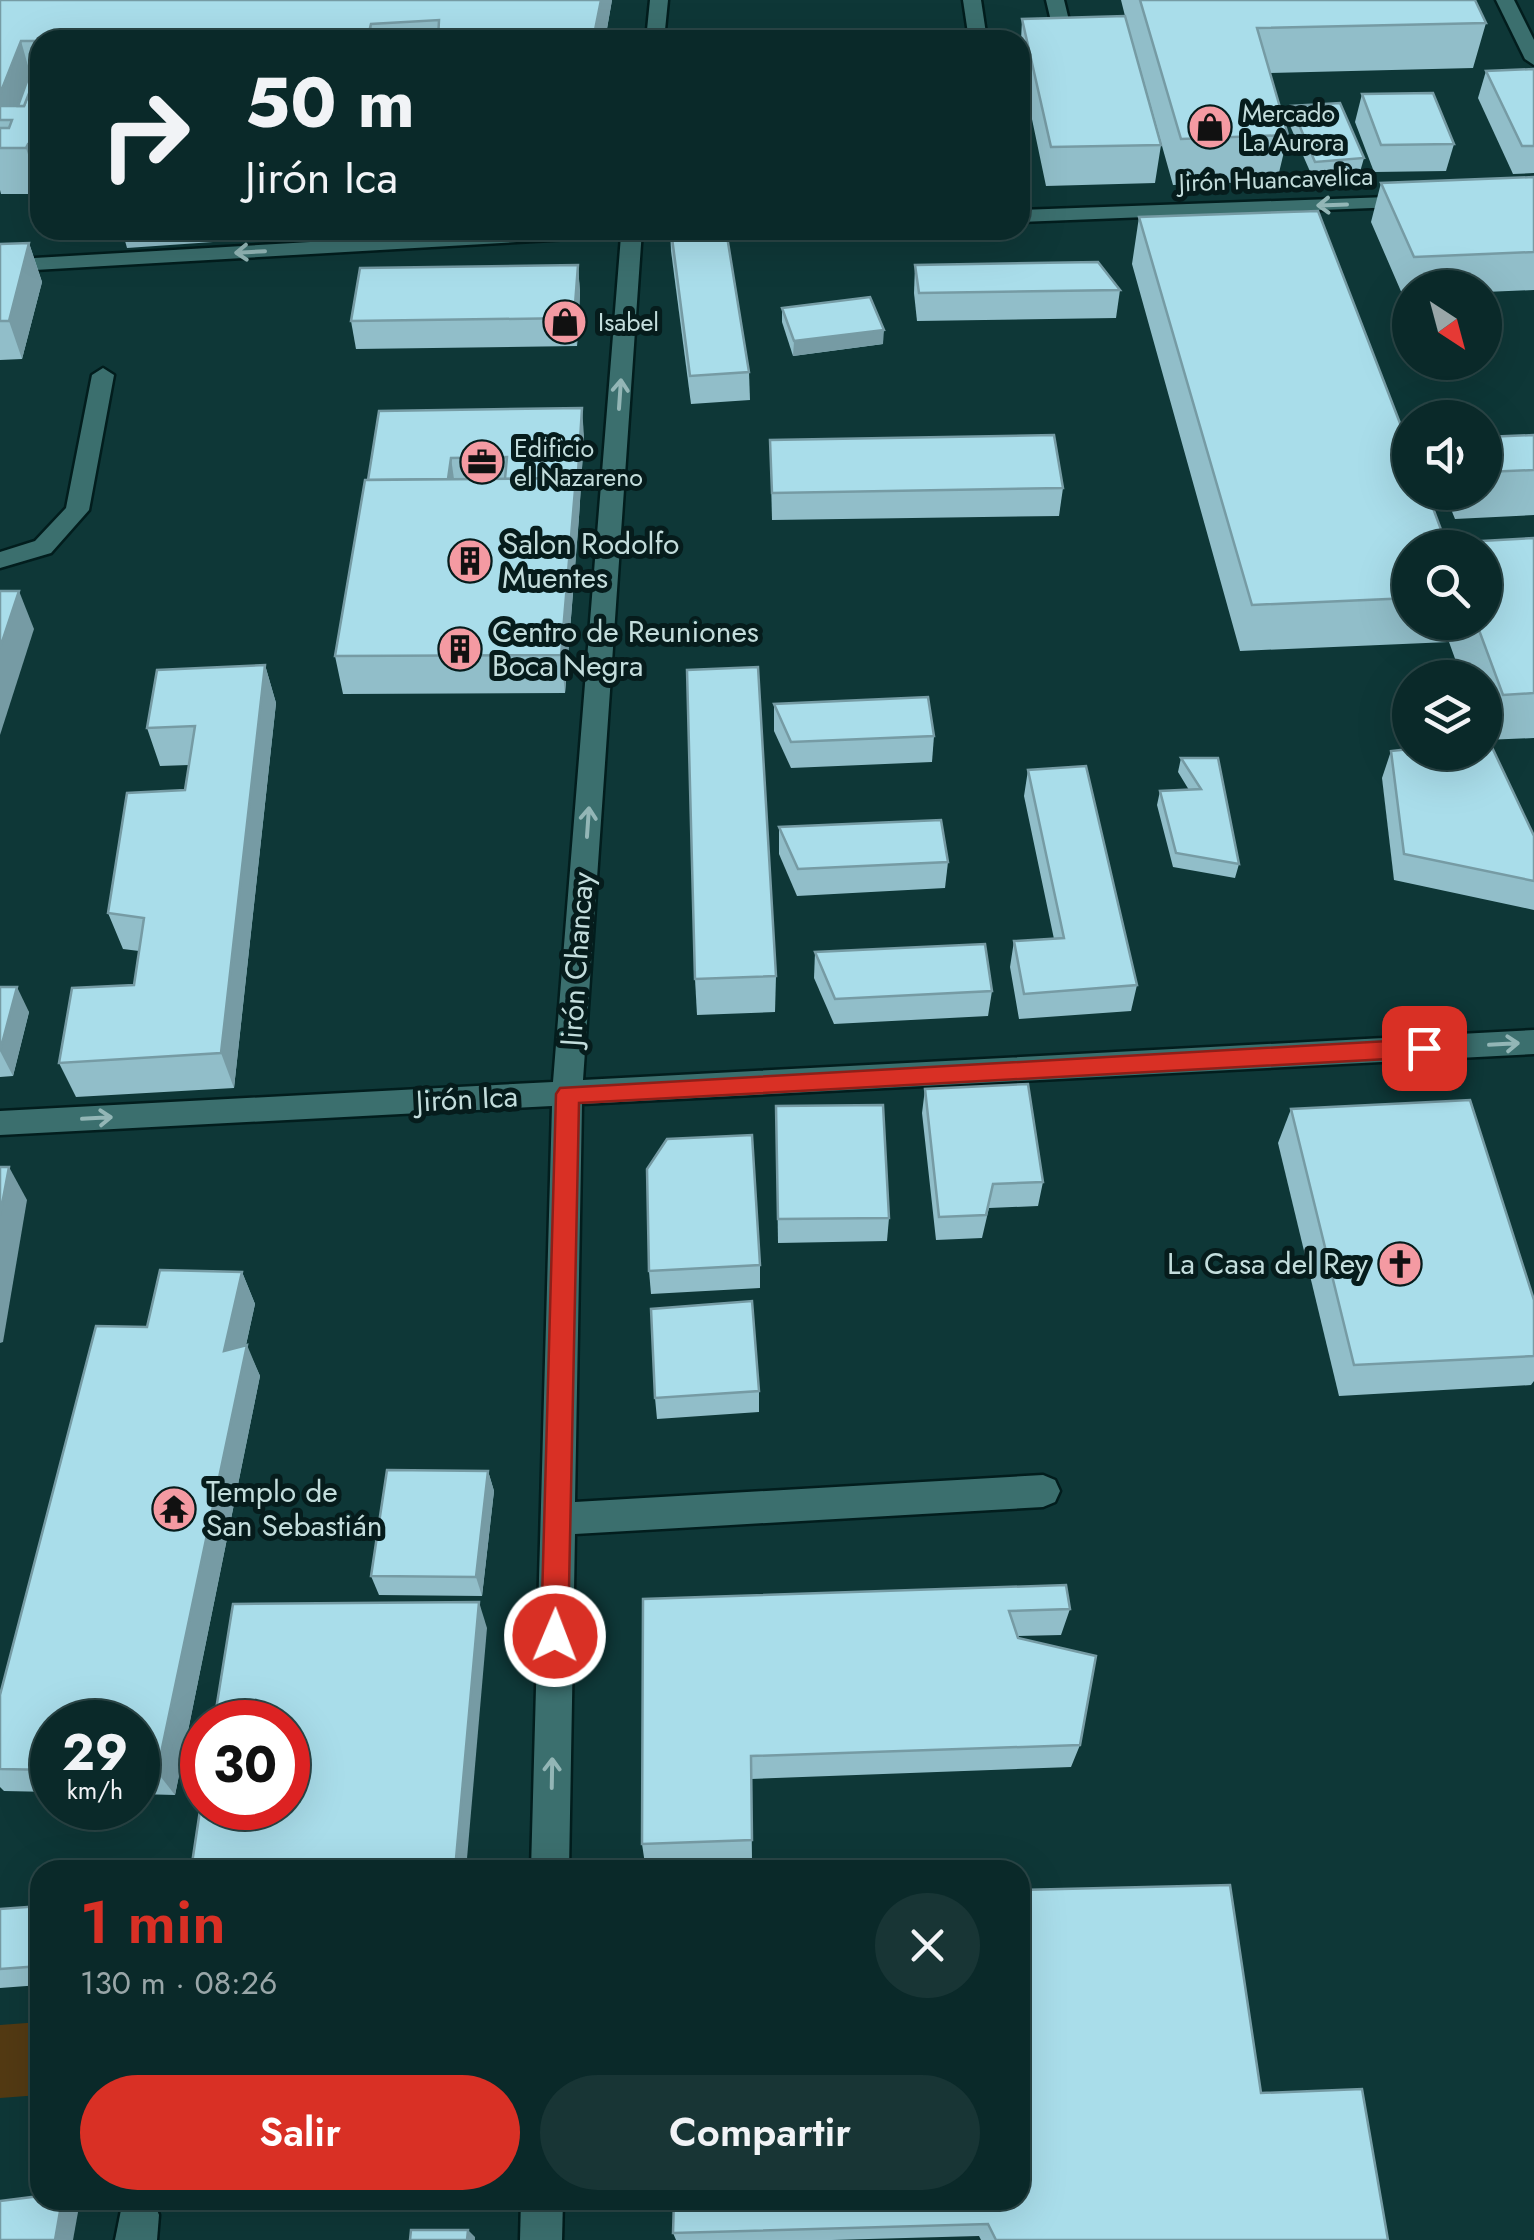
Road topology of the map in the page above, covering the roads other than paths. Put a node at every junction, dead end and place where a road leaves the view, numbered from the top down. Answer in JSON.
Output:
{"nodes":[{"id":1,"x":660,"y":0,"type":"edge"},
{"id":2,"x":972,"y":0,"type":"edge"},
{"id":3,"x":1055,"y":0,"type":"edge"},
{"id":4,"x":1505,"y":0,"type":"edge"},
{"id":5,"x":656,"y":30,"type":"edge"},
{"id":6,"x":976,"y":30,"type":"edge"},
{"id":7,"x":1030,"y":48,"type":"edge"},
{"id":8,"x":1534,"y":59,"type":"edge"},
{"id":9,"x":1435,"y":201,"type":"edge"},
{"id":10,"x":1030,"y":216,"type":"edge"},
{"id":11,"x":454,"y":240,"type":"edge"},
{"id":12,"x":628,"y":240,"type":"edge"},
{"id":13,"x":0,"y":266,"type":"edge"},
{"id":14,"x":102,"y":375,"type":"dead end"},
{"id":15,"x":0,"y":560,"type":"edge"},
{"id":16,"x":1534,"y":1042,"type":"edge"},
{"id":17,"x":568,"y":1094,"type":"junction"},
{"id":18,"x":0,"y":1123,"type":"edge"},
{"id":19,"x":1042,"y":1491,"type":"dead end"},
{"id":20,"x":557,"y":1518,"type":"junction"},
{"id":21,"x":550,"y":1860,"type":"edge"},
{"id":22,"x":542,"y":2210,"type":"edge"},
{"id":23,"x":541,"y":2240,"type":"edge"}],
"edges":[{"from":1,"to":5,"type":"street"},
{"from":2,"to":6,"type":"street"},
{"from":3,"to":7,"type":"street"},
{"from":4,"to":8,"type":"street"},
{"from":9,"to":10,"type":"street","name":"Jirón Huancavelica","one_way":true},
{"from":11,"to":13,"type":"street","one_way":true},
{"from":17,"to":12,"type":"street","name":"Jirón Chancay","one_way":true},
{"from":14,"to":15,"type":"street"},
{"from":17,"to":16,"type":"street","name":"Jirón Ica","one_way":true},
{"from":18,"to":17,"type":"street","name":"Jirón Ica","one_way":true},
{"from":17,"to":20,"type":"street","name":"Jirón Chancay"},
{"from":19,"to":20,"type":"street"},
{"from":21,"to":20,"type":"street","name":"Jirón Chancay","one_way":true},
{"from":22,"to":23,"type":"street"}]}
